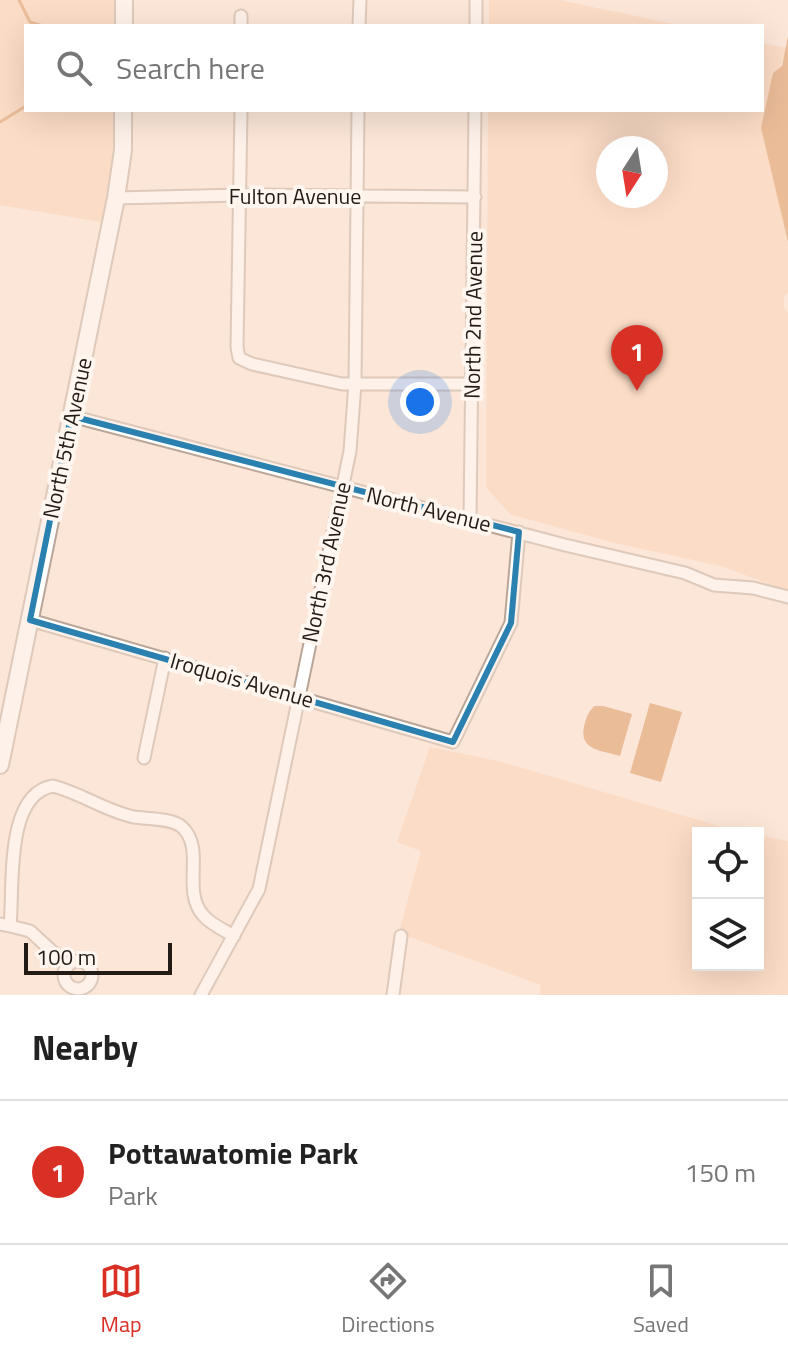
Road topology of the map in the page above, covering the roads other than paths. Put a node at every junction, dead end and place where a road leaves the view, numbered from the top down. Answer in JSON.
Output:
{"nodes":[{"id":1,"x":124,"y":0,"type":"edge"},
{"id":2,"x":360,"y":0,"type":"edge"},
{"id":3,"x":476,"y":0,"type":"edge"},
{"id":4,"x":476,"y":20,"type":"edge"},
{"id":5,"x":124,"y":24,"type":"edge"},
{"id":6,"x":359,"y":24,"type":"edge"},
{"id":7,"x":123,"y":112,"type":"edge"},
{"id":8,"x":241,"y":112,"type":"edge"},
{"id":9,"x":358,"y":112,"type":"edge"},
{"id":10,"x":475,"y":112,"type":"edge"},
{"id":11,"x":240,"y":195,"type":"junction"},
{"id":12,"x":357,"y":196,"type":"junction"},
{"id":13,"x":475,"y":197,"type":"junction"},
{"id":14,"x":116,"y":198,"type":"junction"},
{"id":15,"x":355,"y":383,"type":"junction"},
{"id":16,"x":471,"y":384,"type":"junction"},
{"id":17,"x":71,"y":416,"type":"junction"},
{"id":18,"x":341,"y":487,"type":"junction"},
{"id":19,"x":470,"y":519,"type":"junction"},
{"id":20,"x":519,"y":532,"type":"junction"},
{"id":21,"x":788,"y":597,"type":"edge"},
{"id":22,"x":30,"y":620,"type":"junction"},
{"id":23,"x":165,"y":658,"type":"junction"},
{"id":24,"x":297,"y":696,"type":"junction"},
{"id":25,"x":144,"y":758,"type":"dead end"},
{"id":26,"x":0,"y":765,"type":"edge"},
{"id":27,"x":5,"y":925,"type":"edge"},
{"id":28,"x":234,"y":936,"type":"junction"},
{"id":29,"x":401,"y":936,"type":"dead end"},
{"id":30,"x":68,"y":966,"type":"dead end"},
{"id":31,"x":201,"y":995,"type":"edge"},
{"id":32,"x":393,"y":995,"type":"edge"}],
"edges":[{"from":1,"to":5,"type":"main road"},
{"from":2,"to":6,"type":"street"},
{"from":3,"to":4,"type":"street"},
{"from":7,"to":14,"type":"main road","name":"North 5th Avenue"},
{"from":8,"to":11,"type":"street"},
{"from":9,"to":12,"type":"street","name":"North 3rd Avenue"},
{"from":10,"to":13,"type":"street","name":"North 2nd Avenue"},
{"from":11,"to":12,"type":"street","name":"Fulton Avenue"},
{"from":11,"to":14,"type":"street","name":"Fulton Avenue"},
{"from":11,"to":15,"type":"street"},
{"from":12,"to":13,"type":"street","name":"Fulton Avenue"},
{"from":12,"to":15,"type":"street","name":"North 3rd Avenue"},
{"from":13,"to":16,"type":"street","name":"North 2nd Avenue"},
{"from":14,"to":17,"type":"main road","name":"North 5th Avenue"},
{"from":15,"to":16,"type":"street"},
{"from":15,"to":18,"type":"street","name":"North 3rd Avenue"},
{"from":16,"to":19,"type":"street","name":"North 2nd Avenue"},
{"from":17,"to":18,"type":"street","name":"North Avenue"},
{"from":17,"to":22,"type":"main road","name":"North 5th Avenue"},
{"from":18,"to":19,"type":"street","name":"North Avenue"},
{"from":18,"to":24,"type":"street","name":"North 3rd Avenue"},
{"from":19,"to":20,"type":"street","name":"North Avenue"},
{"from":20,"to":21,"type":"street","name":"North Avenue"},
{"from":20,"to":24,"type":"street","name":"Iroquois Avenue"},
{"from":22,"to":23,"type":"street","name":"Iroquois Avenue"},
{"from":22,"to":26,"type":"main road","name":"North 5th Avenue"},
{"from":23,"to":24,"type":"street","name":"Iroquois Avenue"},
{"from":23,"to":25,"type":"street"},
{"from":24,"to":28,"type":"street","name":"North 3rd Avenue"},
{"from":27,"to":28,"type":"street"},
{"from":27,"to":30,"type":"street"},
{"from":28,"to":31,"type":"street","name":"North 3rd Avenue"},
{"from":29,"to":32,"type":"street"}]}
